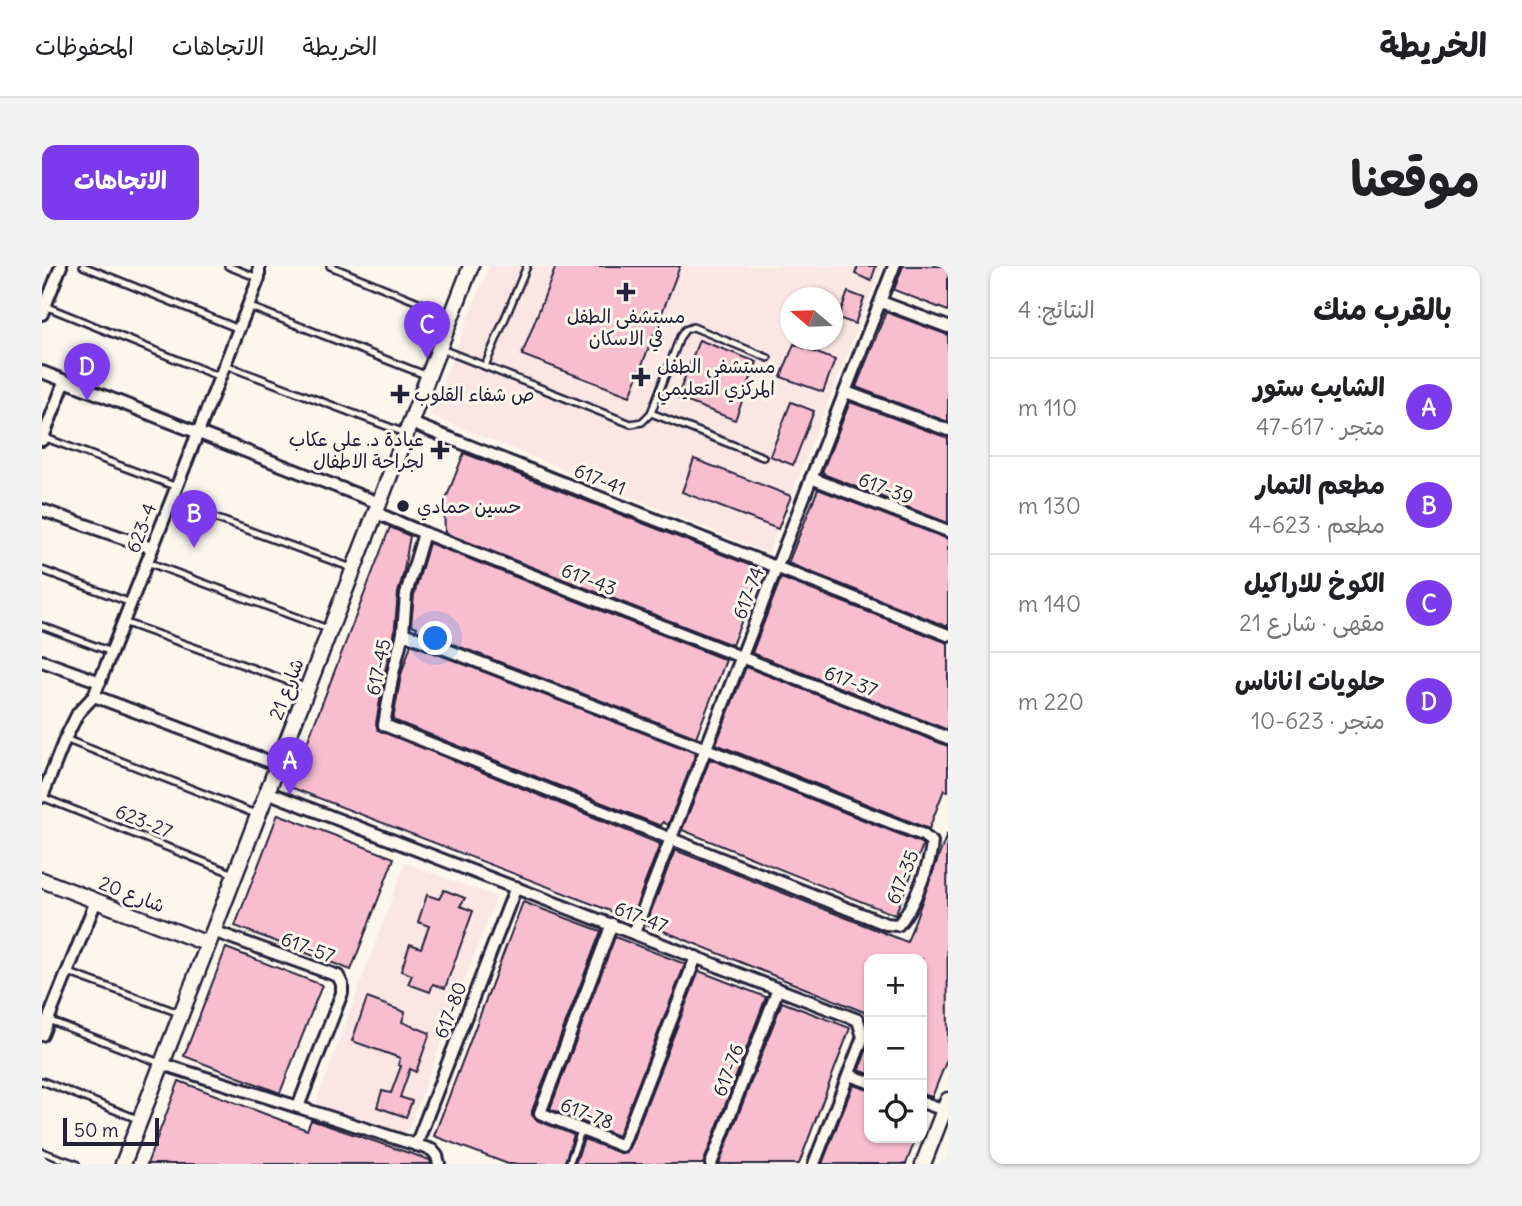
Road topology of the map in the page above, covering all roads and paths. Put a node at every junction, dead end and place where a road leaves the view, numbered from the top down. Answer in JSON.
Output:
{"nodes":[{"id":1,"x":61,"y":266,"type":"edge"},
{"id":2,"x":83,"y":266,"type":"edge"},
{"id":3,"x":229,"y":266,"type":"edge"},
{"id":4,"x":330,"y":266,"type":"edge"},
{"id":5,"x":471,"y":266,"type":"edge"},
{"id":6,"x":527,"y":266,"type":"edge"},
{"id":7,"x":894,"y":266,"type":"edge"},
{"id":8,"x":259,"y":272,"type":"edge"},
{"id":9,"x":881,"y":302,"type":"junction"},
{"id":10,"x":248,"y":306,"type":"junction"},
{"id":11,"x":44,"y":310,"type":"edge"},
{"id":12,"x":452,"y":316,"type":"junction"},
{"id":13,"x":948,"y":327,"type":"edge"},
{"id":14,"x":239,"y":329,"type":"junction"},
{"id":15,"x":439,"y":348,"type":"junction"},
{"id":16,"x":768,"y":358,"type":"dead end"},
{"id":17,"x":225,"y":365,"type":"junction"},
{"id":18,"x":485,"y":366,"type":"junction"},
{"id":19,"x":42,"y":372,"type":"edge"},
{"id":20,"x":428,"y":376,"type":"junction"},
{"id":21,"x":220,"y":377,"type":"junction"},
{"id":22,"x":65,"y":381,"type":"junction"},
{"id":23,"x":846,"y":392,"type":"junction"},
{"id":24,"x":651,"y":413,"type":"junction"},
{"id":25,"x":408,"y":428,"type":"junction"},
{"id":26,"x":948,"y":430,"type":"edge"},
{"id":27,"x":198,"y":432,"type":"junction"},
{"id":28,"x":43,"y":439,"type":"edge"},
{"id":29,"x":762,"y":457,"type":"dead end"},
{"id":30,"x":811,"y":478,"type":"junction"},
{"id":31,"x":177,"y":487,"type":"junction"},
{"id":32,"x":171,"y":502,"type":"junction"},
{"id":33,"x":377,"y":508,"type":"junction"},
{"id":34,"x":42,"y":510,"type":"edge"},
{"id":35,"x":948,"y":531,"type":"edge"},
{"id":36,"x":424,"y":534,"type":"junction"},
{"id":37,"x":152,"y":548,"type":"junction"},
{"id":38,"x":147,"y":562,"type":"junction"},
{"id":39,"x":776,"y":567,"type":"junction"},
{"id":40,"x":354,"y":569,"type":"junction"},
{"id":41,"x":42,"y":570,"type":"edge"},
{"id":42,"x":131,"y":603,"type":"junction"},
{"id":43,"x":123,"y":622,"type":"junction"},
{"id":44,"x":42,"y":626,"type":"edge"},
{"id":45,"x":330,"y":630,"type":"junction"},
{"id":46,"x":403,"y":633,"type":"junction"},
{"id":47,"x":948,"y":635,"type":"edge"},
{"id":48,"x":112,"y":652,"type":"junction"},
{"id":49,"x":742,"y":657,"type":"junction"},
{"id":50,"x":42,"y":661,"type":"edge"},
{"id":51,"x":100,"y":682,"type":"junction"},
{"id":52,"x":307,"y":687,"type":"junction"},
{"id":53,"x":94,"y":696,"type":"junction"},
{"id":54,"x":948,"y":738,"type":"edge"},
{"id":55,"x":65,"y":739,"type":"junction"},
{"id":56,"x":706,"y":749,"type":"junction"},
{"id":57,"x":278,"y":765,"type":"junction"},
{"id":58,"x":267,"y":792,"type":"junction"},
{"id":59,"x":42,"y":797,"type":"edge"},
{"id":60,"x":258,"y":815,"type":"junction"},
{"id":61,"x":670,"y":839,"type":"junction"},
{"id":62,"x":235,"y":875,"type":"junction"},
{"id":63,"x":42,"y":880,"type":"edge"},
{"id":64,"x":516,"y":887,"type":"junction"},
{"id":65,"x":96,"y":901,"type":"junction"},
{"id":66,"x":612,"y":924,"type":"junction"},
{"id":67,"x":634,"y":933,"type":"junction"},
{"id":68,"x":211,"y":938,"type":"junction"},
{"id":69,"x":696,"y":957,"type":"junction"},
{"id":70,"x":67,"y":972,"type":"junction"},
{"id":71,"x":778,"y":989,"type":"junction"},
{"id":72,"x":181,"y":1014,"type":"junction"},
{"id":73,"x":48,"y":1020,"type":"junction"},
{"id":74,"x":42,"y":1035,"type":"edge"},
{"id":75,"x":162,"y":1064,"type":"junction"},
{"id":76,"x":849,"y":1075,"type":"junction"},
{"id":77,"x":864,"y":1080,"type":"edge"},
{"id":78,"x":42,"y":1081,"type":"edge"},
{"id":79,"x":927,"y":1102,"type":"edge"},
{"id":80,"x":946,"y":1105,"type":"edge"},
{"id":81,"x":298,"y":1107,"type":"junction"},
{"id":82,"x":140,"y":1120,"type":"junction"},
{"id":83,"x":581,"y":1130,"type":"junction"},
{"id":84,"x":416,"y":1145,"type":"junction"},
{"id":85,"x":42,"y":1152,"type":"edge"},
{"id":86,"x":75,"y":1164,"type":"edge"},
{"id":87,"x":123,"y":1164,"type":"edge"},
{"id":88,"x":439,"y":1164,"type":"edge"},
{"id":89,"x":569,"y":1164,"type":"edge"},
{"id":90,"x":711,"y":1164,"type":"edge"},
{"id":91,"x":814,"y":1164,"type":"edge"},
{"id":92,"x":923,"y":1164,"type":"edge"}],
"edges":[{"from":1,"to":11,"type":"street"},
{"from":2,"to":14,"type":"lane"},
{"from":3,"to":8,"type":"lane"},
{"from":4,"to":12,"type":"lane"},
{"from":5,"to":12,"type":"street","name":"شارع 21"},
{"from":6,"to":18,"type":"lane"},
{"from":7,"to":9,"type":"street","name":"617-74"},
{"from":8,"to":10,"type":"street","name":"623-4"},
{"from":9,"to":13,"type":"street"},
{"from":9,"to":23,"type":"street","name":"617-74"},
{"from":10,"to":14,"type":"street","name":"623-4"},
{"from":10,"to":20,"type":"lane"},
{"from":11,"to":21,"type":"lane"},
{"from":12,"to":15,"type":"street","name":"شارع 21"},
{"from":14,"to":17,"type":"street","name":"623-4"},
{"from":15,"to":18,"type":"lane"},
{"from":15,"to":20,"type":"street","name":"شارع 21"},
{"from":16,"to":24,"type":"lane"},
{"from":17,"to":21,"type":"street","name":"623-4"},
{"from":17,"to":25,"type":"lane"},
{"from":18,"to":24,"type":"lane"},
{"from":19,"to":22,"type":"street","name":"617-43"},
{"from":20,"to":25,"type":"street","name":"شارع 21"},
{"from":21,"to":27,"type":"street","name":"623-4"},
{"from":22,"to":27,"type":"street","name":"617-43"},
{"from":22,"to":28,"type":"street"},
{"from":23,"to":26,"type":"street"},
{"from":23,"to":30,"type":"street","name":"617-74"},
{"from":24,"to":29,"type":"lane"},
{"from":25,"to":33,"type":"street","name":"شارع 21"},
{"from":25,"to":39,"type":"street","name":"617-41"},
{"from":27,"to":31,"type":"street","name":"623-4"},
{"from":27,"to":33,"type":"street","name":"617-43"},
{"from":28,"to":31,"type":"lane"},
{"from":30,"to":35,"type":"street","name":"617-39"},
{"from":30,"to":39,"type":"street","name":"617-74"},
{"from":31,"to":32,"type":"street","name":"623-4"},
{"from":32,"to":37,"type":"street","name":"623-4"},
{"from":32,"to":40,"type":"lane"},
{"from":33,"to":36,"type":"street","name":"617-43"},
{"from":33,"to":40,"type":"street","name":"شارع 21"},
{"from":34,"to":37,"type":"street"},
{"from":36,"to":46,"type":"street"},
{"from":36,"to":49,"type":"street","name":"617-43"},
{"from":37,"to":38,"type":"street","name":"623-4"},
{"from":38,"to":42,"type":"street","name":"623-4"},
{"from":38,"to":45,"type":"lane"},
{"from":39,"to":47,"type":"street"},
{"from":39,"to":49,"type":"street","name":"617-74"},
{"from":40,"to":45,"type":"street","name":"شارع 21"},
{"from":41,"to":42,"type":"lane"},
{"from":42,"to":43,"type":"street","name":"623-4"},
{"from":43,"to":48,"type":"street","name":"623-4"},
{"from":43,"to":52,"type":"lane"},
{"from":44,"to":48,"type":"lane"},
{"from":45,"to":52,"type":"street","name":"شارع 21"},
{"from":46,"to":56,"type":"street","name":"617-45"},
{"from":46,"to":61,"type":"street","name":"617-45"},
{"from":48,"to":51,"type":"street","name":"623-4"},
{"from":49,"to":54,"type":"street","name":"617-37"},
{"from":49,"to":56,"type":"street","name":"617-74"},
{"from":50,"to":51,"type":"street"},
{"from":51,"to":53,"type":"street","name":"623-4"},
{"from":52,"to":57,"type":"street","name":"شارع 21"},
{"from":53,"to":55,"type":"street","name":"623-4"},
{"from":53,"to":57,"type":"street"},
{"from":55,"to":59,"type":"street","name":"623-4"},
{"from":55,"to":60,"type":"lane"},
{"from":56,"to":61,"type":"street","name":"617-74"},
{"from":56,"to":61,"type":"street","name":"617-35"},
{"from":57,"to":58,"type":"street","name":"شارع 21"},
{"from":58,"to":60,"type":"street","name":"شارع 21"},
{"from":58,"to":64,"type":"street","name":"617-47"},
{"from":59,"to":62,"type":"lane","name":"623-27"},
{"from":60,"to":62,"type":"street","name":"شارع 21"},
{"from":61,"to":67,"type":"street","name":"617-74"},
{"from":62,"to":68,"type":"street","name":"شارع 21"},
{"from":63,"to":65,"type":"street","name":"شارع 20"},
{"from":64,"to":66,"type":"street","name":"617-47"},
{"from":64,"to":84,"type":"street","name":"617-80"},
{"from":65,"to":68,"type":"street","name":"شارع 20"},
{"from":65,"to":70,"type":"street"},
{"from":66,"to":67,"type":"street","name":"617-47"},
{"from":66,"to":83,"type":"street","name":"617-78"},
{"from":67,"to":69,"type":"street","name":"617-47"},
{"from":68,"to":72,"type":"street","name":"شارع 21"},
{"from":68,"to":81,"type":"street","name":"617-57"},
{"from":69,"to":71,"type":"street","name":"617-47"},
{"from":69,"to":83,"type":"street","name":"617-78"},
{"from":70,"to":72,"type":"lane"},
{"from":70,"to":73,"type":"street"},
{"from":71,"to":76,"type":"street","name":"617-47"},
{"from":71,"to":90,"type":"street","name":"617-76"},
{"from":72,"to":75,"type":"street","name":"شارع 21"},
{"from":73,"to":74,"type":"street"},
{"from":73,"to":75,"type":"lane"},
{"from":75,"to":81,"type":"street"},
{"from":75,"to":82,"type":"street","name":"شارع 21"},
{"from":76,"to":77,"type":"street"},
{"from":76,"to":91,"type":"street","name":"617-47"},
{"from":78,"to":82,"type":"lane"},
{"from":79,"to":80,"type":"street"},
{"from":80,"to":92,"type":"street"},
{"from":81,"to":84,"type":"street"},
{"from":82,"to":87,"type":"street","name":"شارع 21"},
{"from":83,"to":89,"type":"lane"},
{"from":84,"to":88,"type":"street"},
{"from":85,"to":86,"type":"lane"}]}
